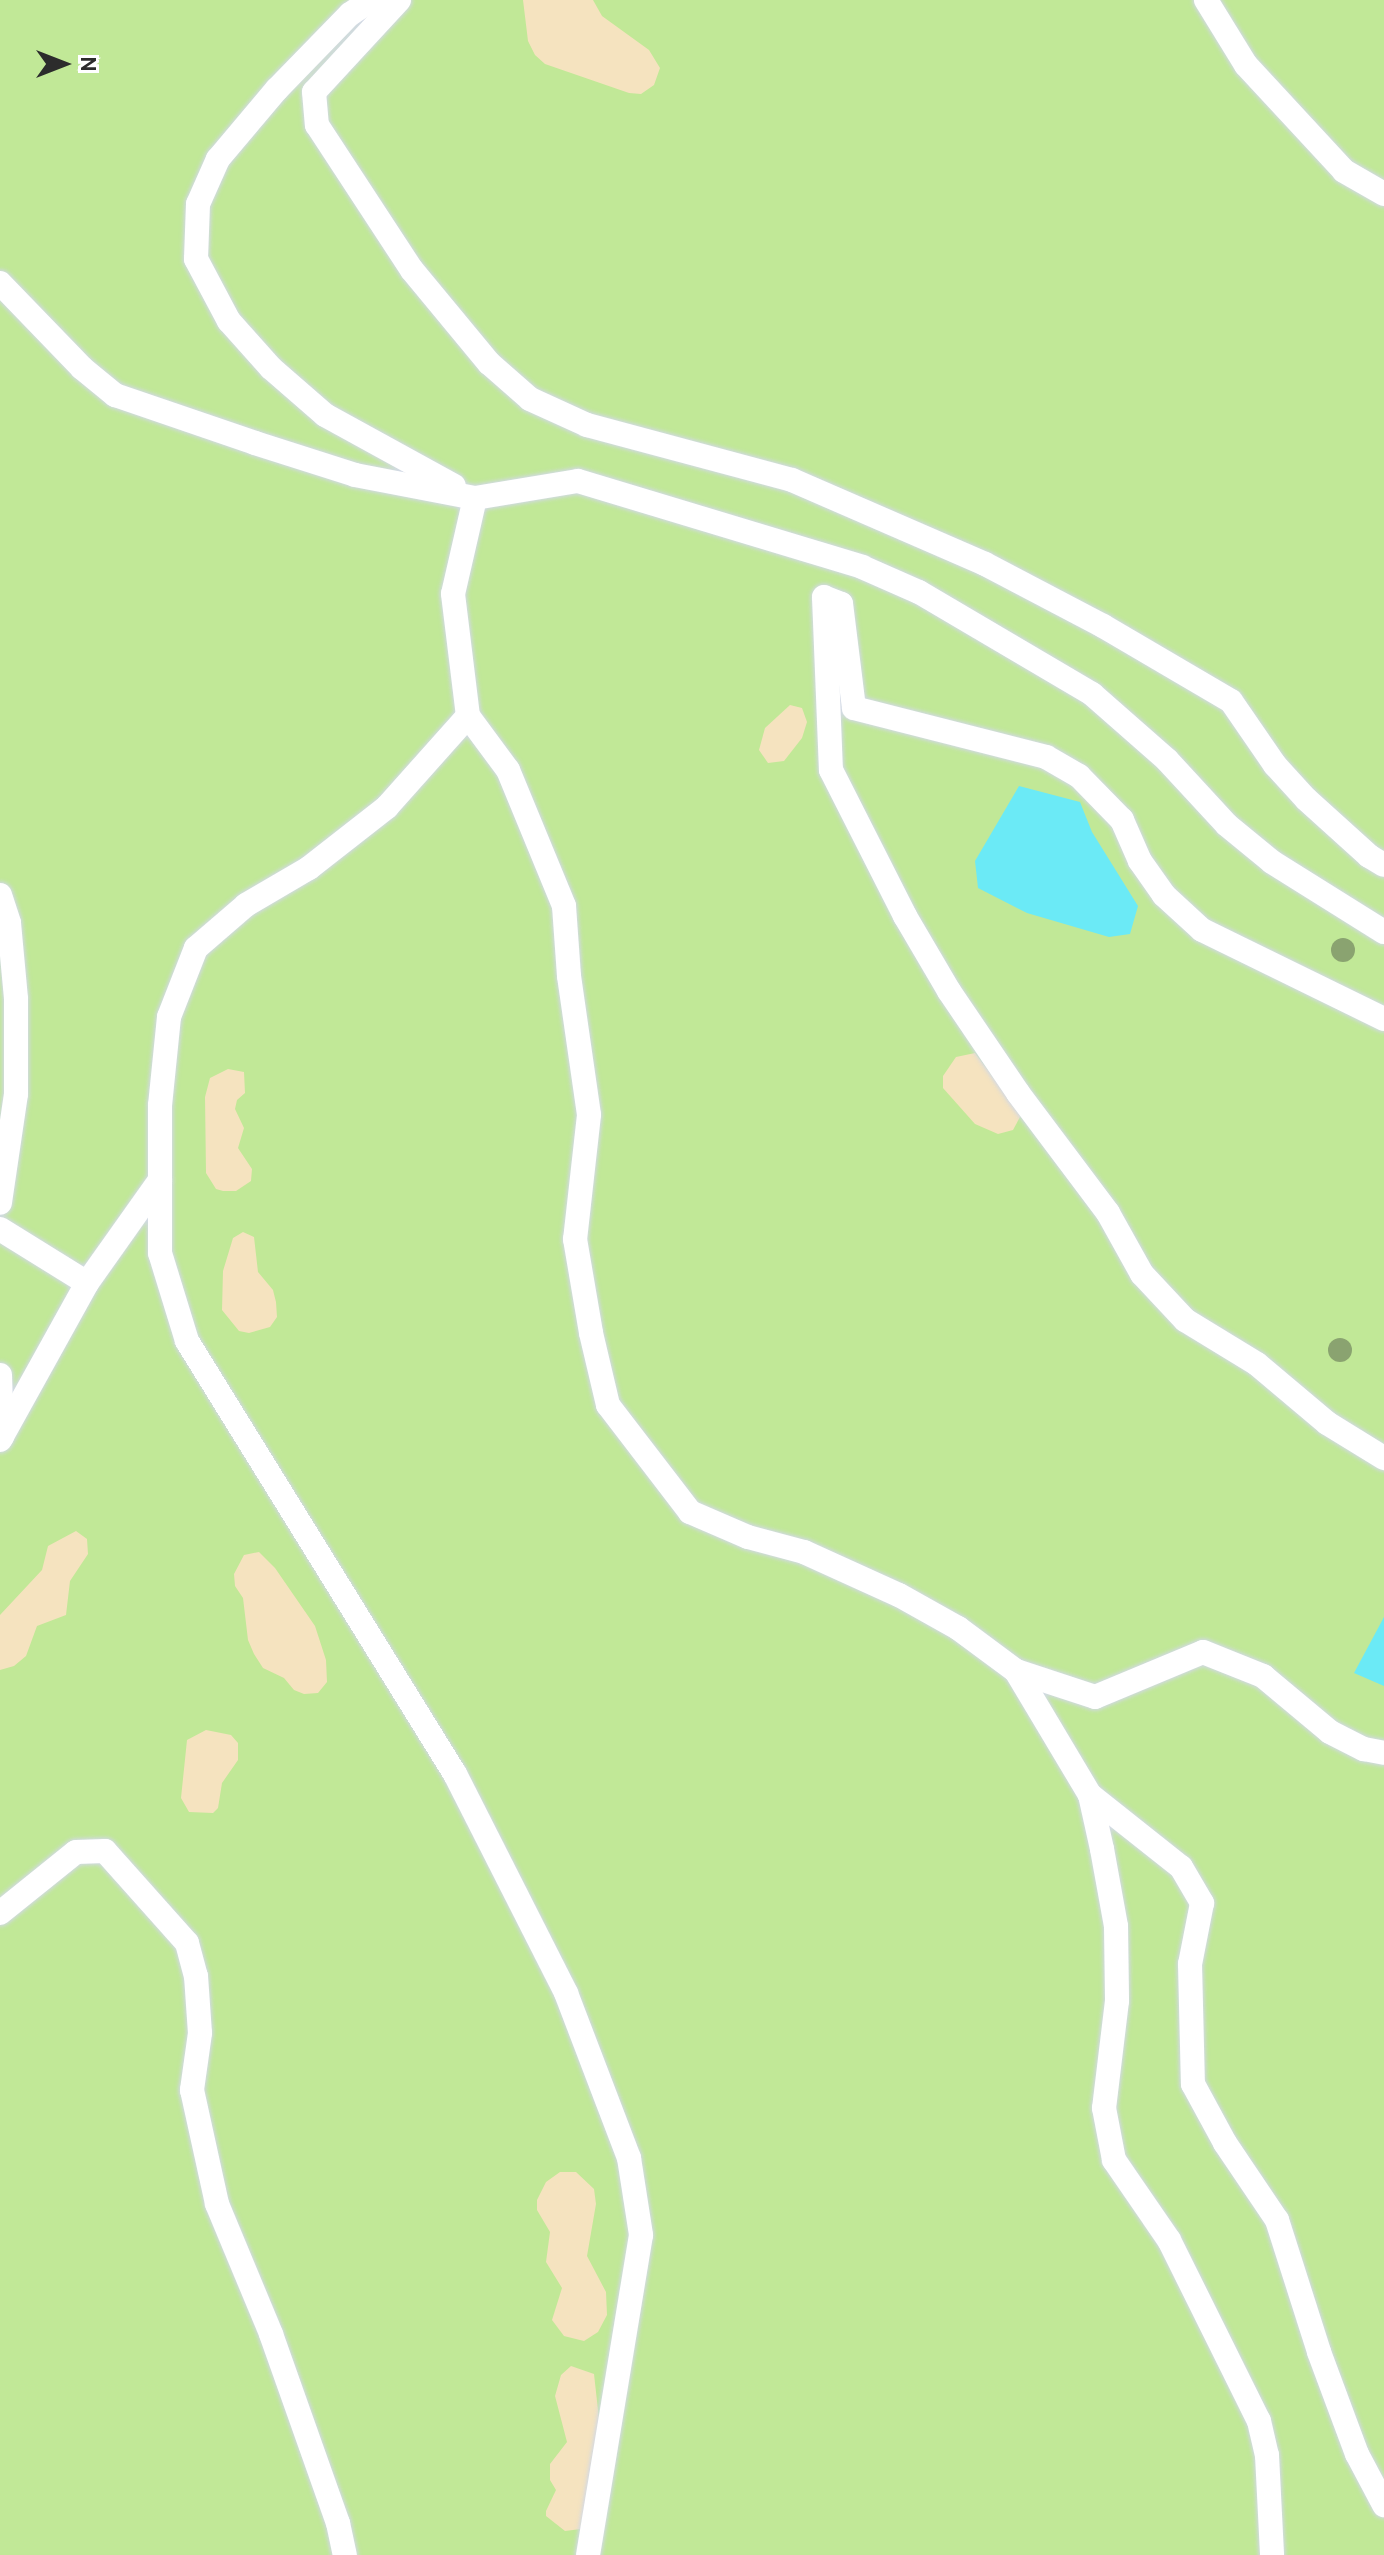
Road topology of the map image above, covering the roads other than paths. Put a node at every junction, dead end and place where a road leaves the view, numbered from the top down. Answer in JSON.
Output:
{"nodes":[{"id":1,"x":371,"y":0,"type":"edge"},
{"id":2,"x":399,"y":0,"type":"edge"},
{"id":3,"x":1206,"y":0,"type":"edge"},
{"id":4,"x":1384,"y":194,"type":"edge"},
{"id":5,"x":0,"y":283,"type":"edge"},
{"id":6,"x":475,"y":498,"type":"junction"},
{"id":7,"x":468,"y":716,"type":"junction"},
{"id":8,"x":1384,"y":865,"type":"edge"},
{"id":9,"x":0,"y":895,"type":"edge"},
{"id":10,"x":1384,"y":932,"type":"edge"},
{"id":11,"x":1384,"y":1019,"type":"edge"},
{"id":12,"x":160,"y":1180,"type":"junction"},
{"id":13,"x":0,"y":1203,"type":"edge"},
{"id":14,"x":0,"y":1229,"type":"edge"},
{"id":15,"x":87,"y":1283,"type":"junction"},
{"id":16,"x":0,"y":1375,"type":"edge"},
{"id":17,"x":1,"y":1439,"type":"edge"},
{"id":18,"x":1384,"y":1458,"type":"edge"},
{"id":19,"x":1016,"y":1671,"type":"junction"},
{"id":20,"x":1384,"y":1753,"type":"edge"},
{"id":21,"x":1090,"y":1795,"type":"junction"},
{"id":22,"x":0,"y":1913,"type":"edge"},
{"id":23,"x":1384,"y":2505,"type":"edge"},
{"id":24,"x":345,"y":2555,"type":"edge"},
{"id":25,"x":588,"y":2555,"type":"edge"},
{"id":26,"x":1272,"y":2555,"type":"edge"}],
"edges":[{"from":1,"to":6,"type":"lane"},
{"from":2,"to":8,"type":"lane"},
{"from":3,"to":4,"type":"lane"},
{"from":5,"to":6,"type":"lane"},
{"from":6,"to":7,"type":"lane"},
{"from":6,"to":10,"type":"lane"},
{"from":7,"to":12,"type":"lane"},
{"from":7,"to":19,"type":"lane"},
{"from":9,"to":13,"type":"lane"},
{"from":11,"to":18,"type":"lane"},
{"from":12,"to":15,"type":"lane"},
{"from":12,"to":25,"type":"lane"},
{"from":14,"to":15,"type":"lane"},
{"from":15,"to":17,"type":"lane"},
{"from":16,"to":17,"type":"lane"},
{"from":19,"to":20,"type":"lane"},
{"from":19,"to":21,"type":"lane"},
{"from":21,"to":23,"type":"lane"},
{"from":21,"to":26,"type":"lane"},
{"from":22,"to":24,"type":"lane"}]}
